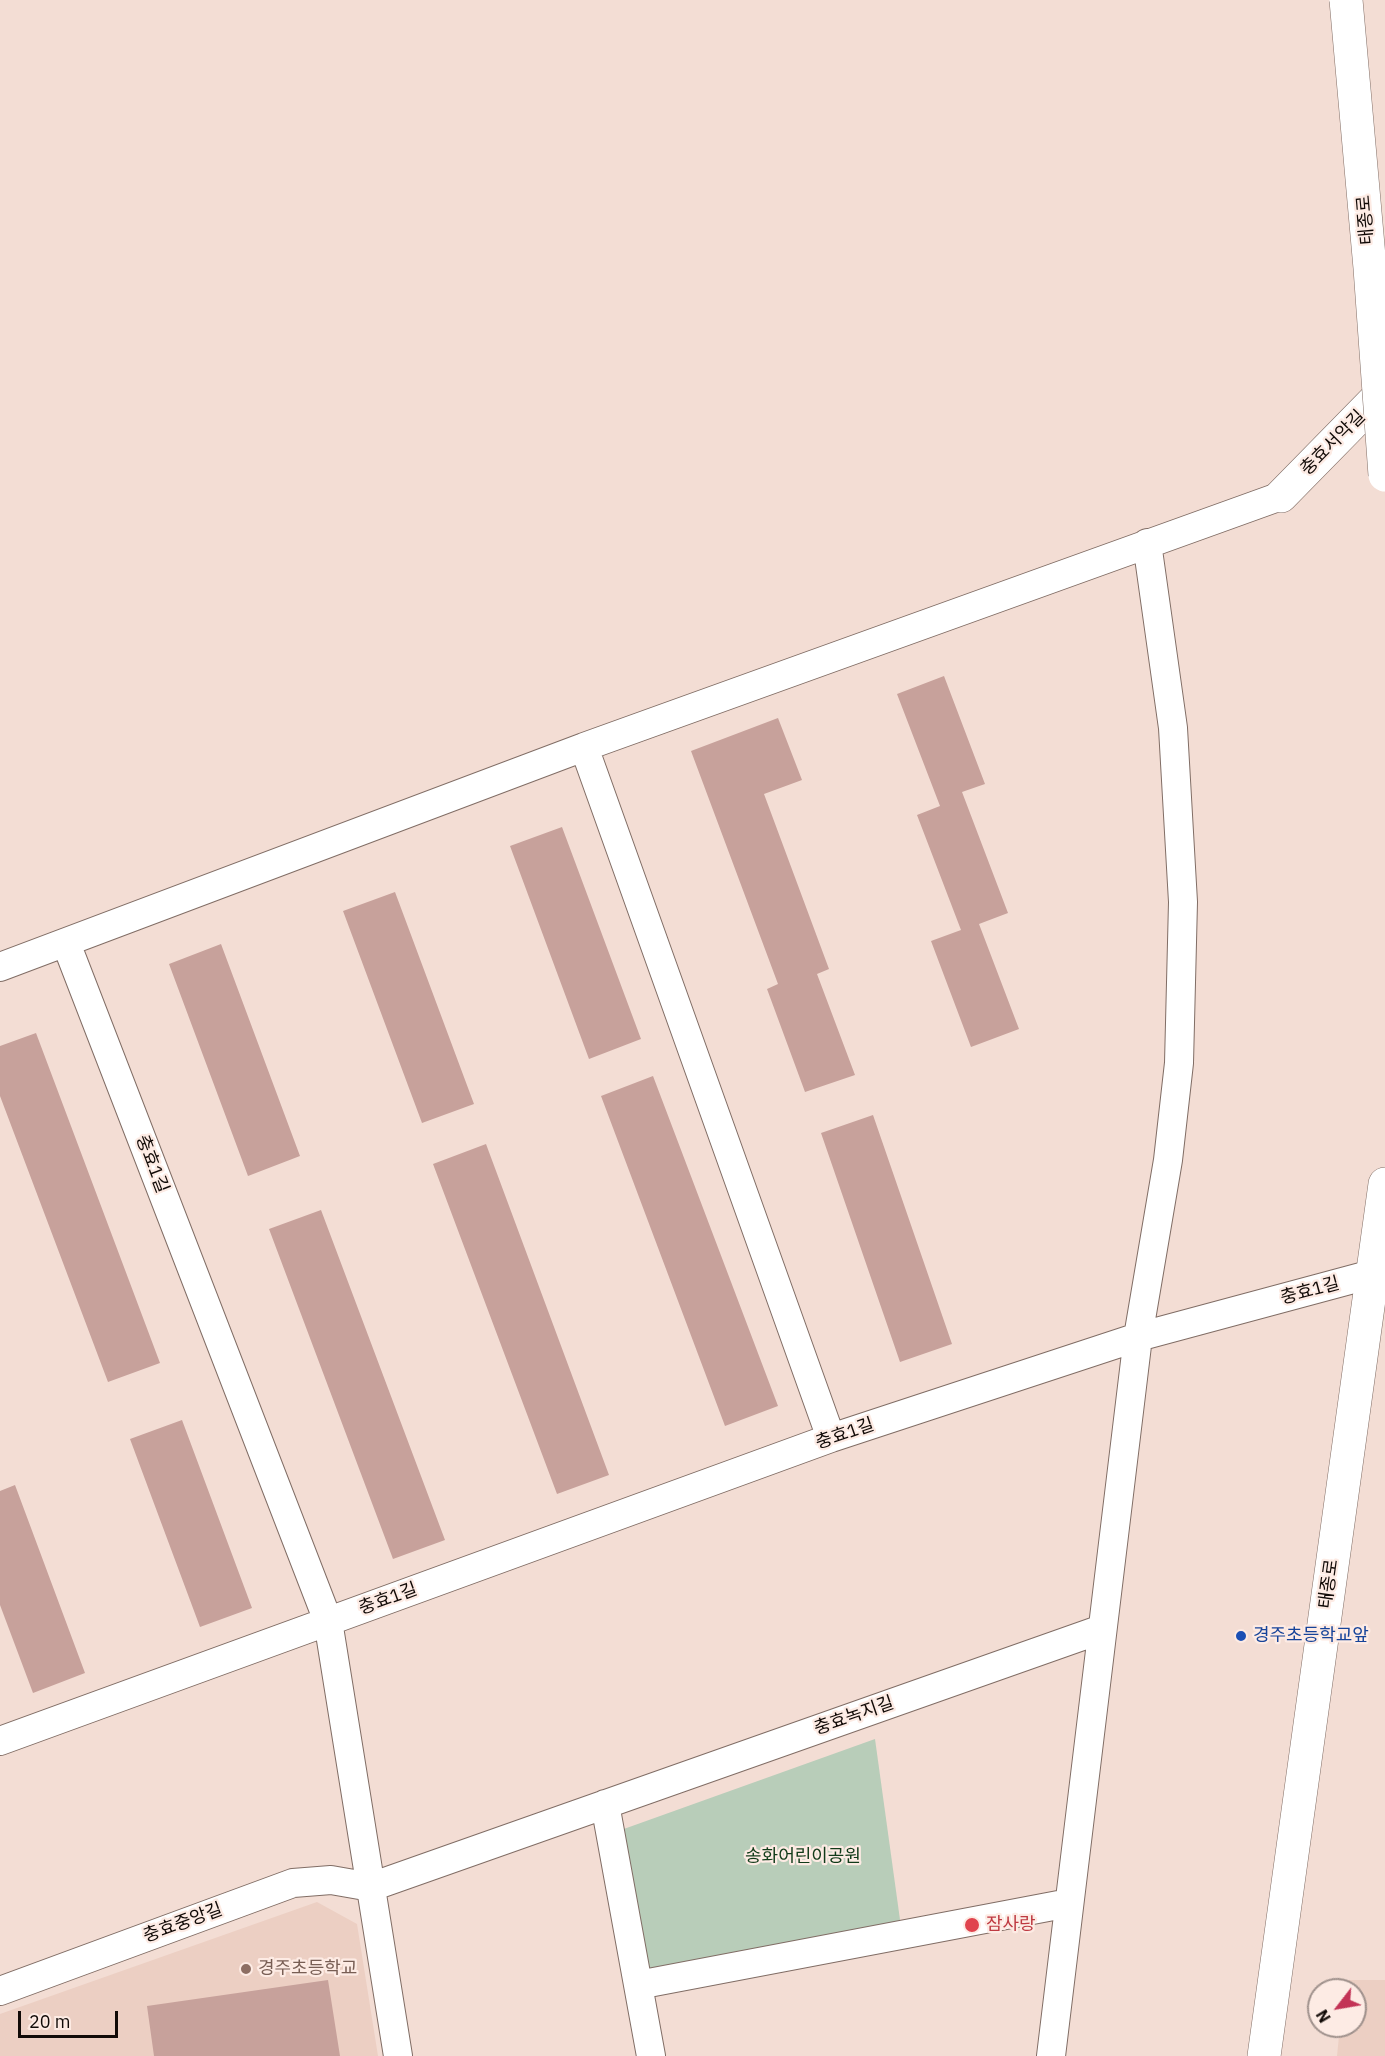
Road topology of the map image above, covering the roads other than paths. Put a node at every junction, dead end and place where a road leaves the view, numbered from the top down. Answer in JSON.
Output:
{"nodes":[{"id":1,"x":1346,"y":0,"type":"edge"},
{"id":2,"x":1385,"y":390,"type":"edge"},
{"id":3,"x":1385,"y":475,"type":"edge"},
{"id":4,"x":1281,"y":496,"type":"joint"},
{"id":5,"x":1147,"y":543,"type":"junction"},
{"id":6,"x":584,"y":747,"type":"junction"},
{"id":7,"x":66,"y":943,"type":"junction"},
{"id":8,"x":0,"y":967,"type":"edge"},
{"id":9,"x":1385,"y":1184,"type":"edge"},
{"id":10,"x":1372,"y":1274,"type":"junction"},
{"id":11,"x":1138,"y":1337,"type":"junction"},
{"id":12,"x":831,"y":1438,"type":"junction"},
{"id":13,"x":328,"y":1621,"type":"junction"},
{"id":14,"x":1102,"y":1629,"type":"junction"},
{"id":15,"x":0,"y":1741,"type":"edge"},
{"id":16,"x":605,"y":1804,"type":"junction"},
{"id":17,"x":371,"y":1887,"type":"junction"},
{"id":18,"x":1068,"y":1903,"type":"junction"},
{"id":19,"x":638,"y":1985,"type":"junction"},
{"id":20,"x":0,"y":1991,"type":"edge"},
{"id":21,"x":398,"y":2056,"type":"edge"},
{"id":22,"x":651,"y":2056,"type":"edge"},
{"id":23,"x":1051,"y":2056,"type":"edge"},
{"id":24,"x":1264,"y":2056,"type":"edge"}],
"edges":[{"from":1,"to":3,"type":"street","name":"태종로","bridge":true},
{"from":2,"to":4,"type":"street","name":"충효서악길"},
{"from":4,"to":5,"type":"street"},
{"from":5,"to":6,"type":"street"},
{"from":5,"to":11,"type":"street"},
{"from":6,"to":7,"type":"street"},
{"from":6,"to":12,"type":"street"},
{"from":7,"to":8,"type":"street"},
{"from":7,"to":13,"type":"street","name":"충효1길"},
{"from":9,"to":10,"type":"street","name":"태종로"},
{"from":10,"to":11,"type":"street","name":"충효1길"},
{"from":10,"to":24,"type":"street","name":"태종로"},
{"from":11,"to":12,"type":"street","name":"충효1길"},
{"from":11,"to":14,"type":"street"},
{"from":12,"to":13,"type":"street","name":"충효1길"},
{"from":13,"to":15,"type":"street","name":"충효1길"},
{"from":13,"to":17,"type":"street"},
{"from":14,"to":16,"type":"street","name":"충효녹지길"},
{"from":14,"to":18,"type":"street"},
{"from":16,"to":17,"type":"street","name":"충효녹지길"},
{"from":16,"to":19,"type":"street"},
{"from":17,"to":20,"type":"street","name":"충효중앙길"},
{"from":17,"to":21,"type":"street"},
{"from":18,"to":19,"type":"street"},
{"from":18,"to":23,"type":"street"},
{"from":19,"to":22,"type":"street"}]}
